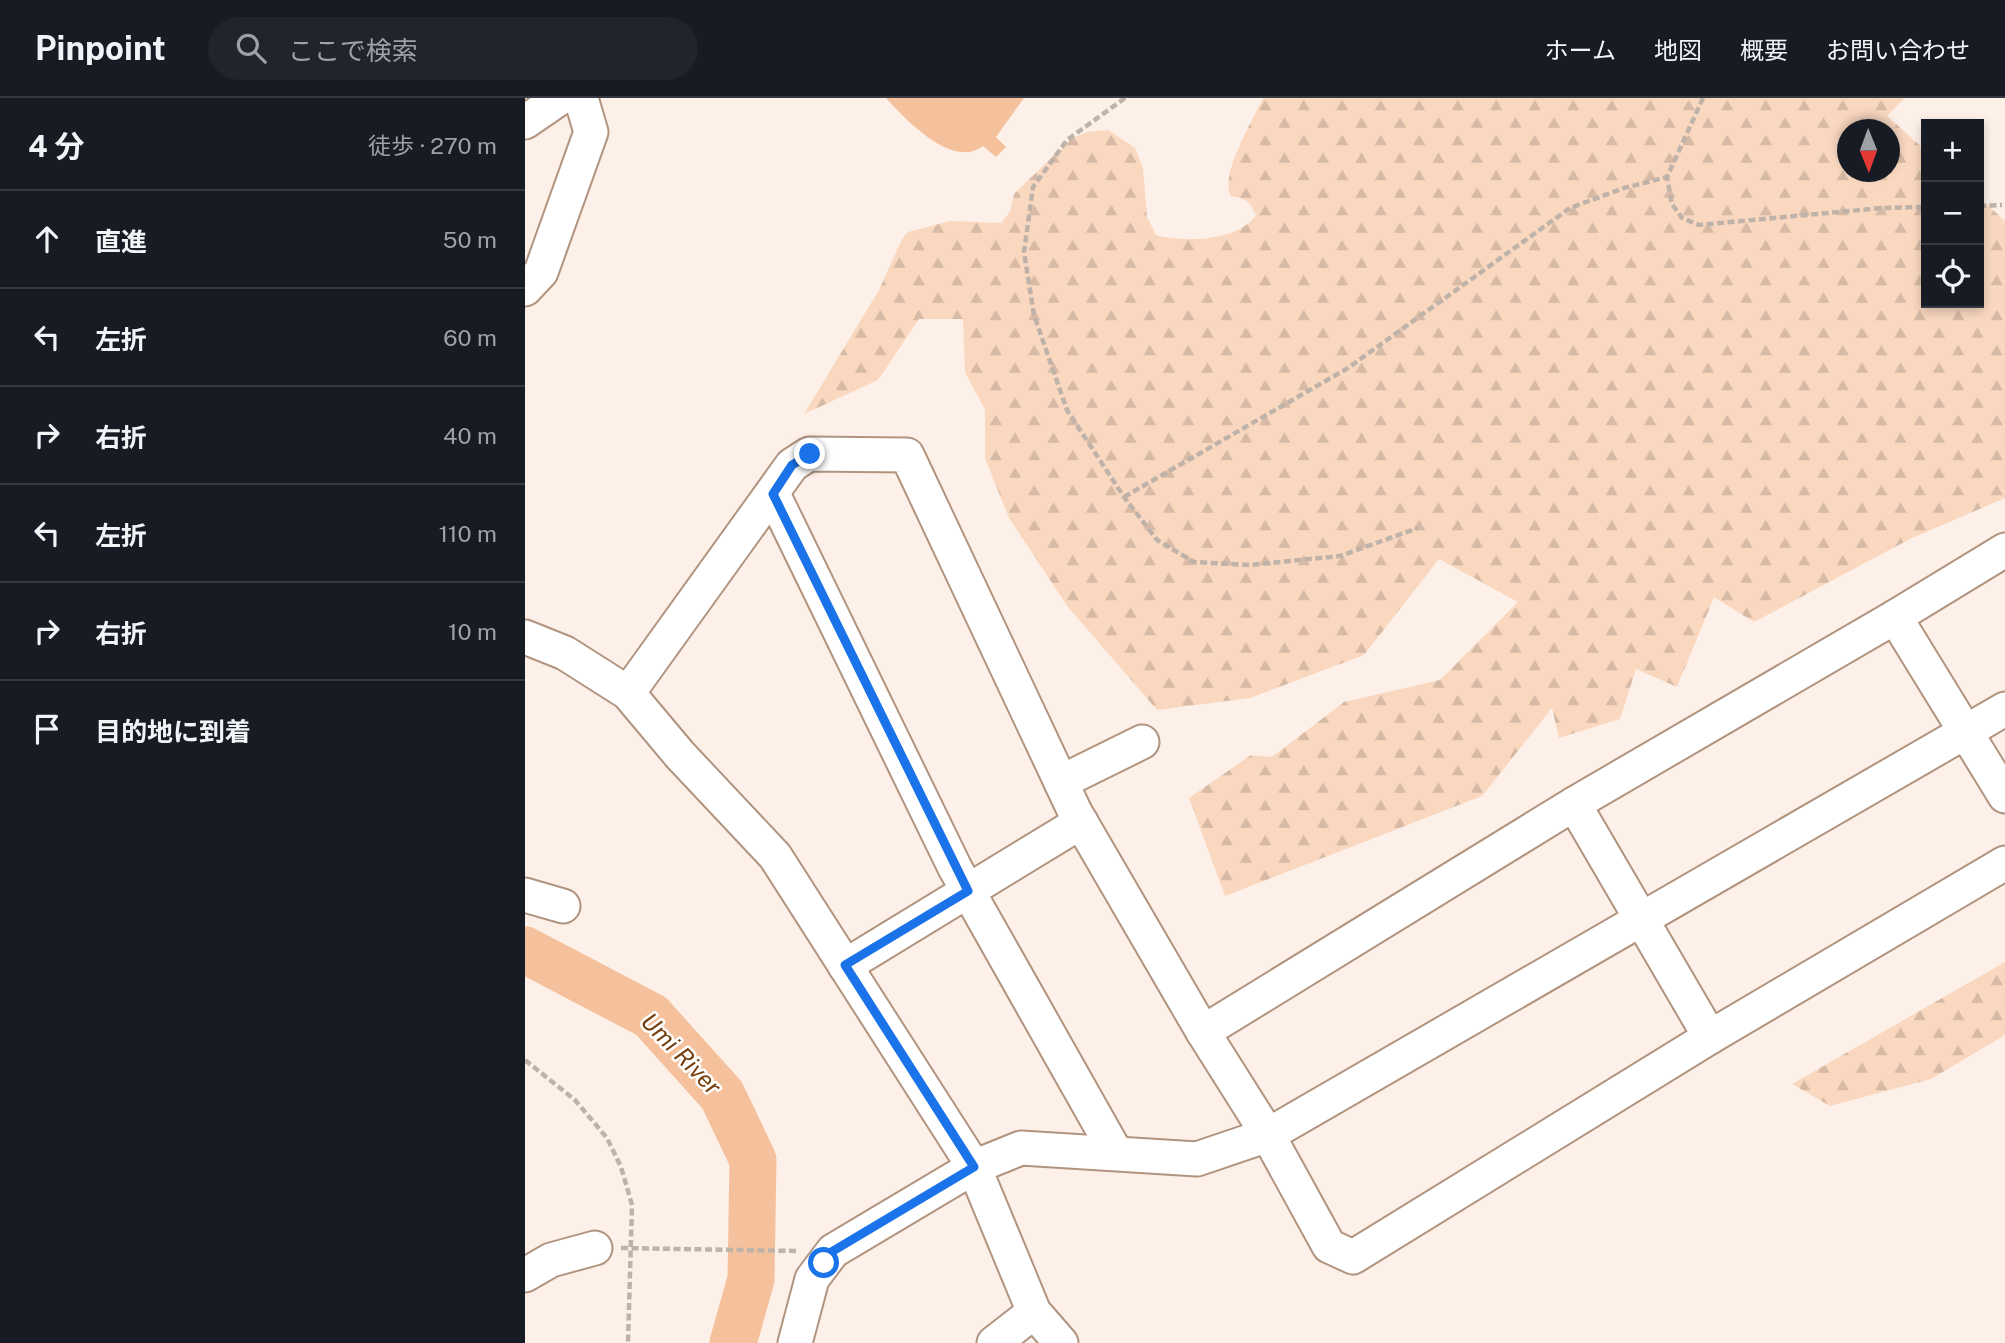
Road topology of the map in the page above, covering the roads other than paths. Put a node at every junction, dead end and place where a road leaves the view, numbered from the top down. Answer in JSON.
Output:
{"nodes":[{"id":1,"x":560,"y":98,"type":"edge"},
{"id":2,"x":581,"y":98,"type":"edge"},
{"id":3,"x":525,"y":122,"type":"edge"},
{"id":4,"x":525,"y":289,"type":"edge"},
{"id":5,"x":773,"y":494,"type":"junction"},
{"id":6,"x":2005,"y":550,"type":"edge"},
{"id":7,"x":1895,"y":617,"type":"junction"},
{"id":8,"x":525,"y":637,"type":"edge"},
{"id":9,"x":628,"y":693,"type":"junction"},
{"id":10,"x":2005,"y":709,"type":"edge"},
{"id":11,"x":1966,"y":732,"type":"junction"},
{"id":12,"x":1142,"y":742,"type":"dead end"},
{"id":13,"x":1061,"y":782,"type":"junction"},
{"id":14,"x":2005,"y":796,"type":"edge"},
{"id":15,"x":1574,"y":804,"type":"junction"},
{"id":16,"x":1081,"y":822,"type":"junction"},
{"id":17,"x":2005,"y":863,"type":"edge"},
{"id":18,"x":968,"y":891,"type":"junction"},
{"id":19,"x":525,"y":895,"type":"edge"},
{"id":20,"x":563,"y":906,"type":"dead end"},
{"id":21,"x":1642,"y":920,"type":"junction"},
{"id":22,"x":845,"y":965,"type":"junction"},
{"id":23,"x":1203,"y":1032,"type":"junction"},
{"id":24,"x":1710,"y":1037,"type":"junction"},
{"id":25,"x":1268,"y":1135,"type":"junction"},
{"id":26,"x":1116,"y":1153,"type":"junction"},
{"id":27,"x":974,"y":1167,"type":"junction"},
{"id":28,"x":595,"y":1248,"type":"dead end"},
{"id":29,"x":525,"y":1275,"type":"edge"},
{"id":30,"x":1034,"y":1312,"type":"junction"},
{"id":31,"x":795,"y":1343,"type":"edge"},
{"id":32,"x":994,"y":1343,"type":"edge"},
{"id":33,"x":1061,"y":1343,"type":"edge"}],
"edges":[{"from":1,"to":3,"type":"street"},
{"from":2,"to":4,"type":"street"},
{"from":5,"to":9,"type":"street"},
{"from":5,"to":13,"type":"street"},
{"from":5,"to":18,"type":"street"},
{"from":6,"to":7,"type":"street"},
{"from":7,"to":11,"type":"street"},
{"from":7,"to":15,"type":"street"},
{"from":8,"to":9,"type":"street"},
{"from":9,"to":22,"type":"street"},
{"from":10,"to":11,"type":"street"},
{"from":11,"to":14,"type":"street"},
{"from":11,"to":21,"type":"street"},
{"from":12,"to":13,"type":"street"},
{"from":13,"to":16,"type":"street"},
{"from":15,"to":21,"type":"street"},
{"from":15,"to":23,"type":"street"},
{"from":16,"to":18,"type":"street"},
{"from":16,"to":23,"type":"street"},
{"from":17,"to":24,"type":"street"},
{"from":18,"to":22,"type":"street"},
{"from":18,"to":26,"type":"street"},
{"from":19,"to":20,"type":"street"},
{"from":21,"to":24,"type":"street"},
{"from":21,"to":25,"type":"street"},
{"from":22,"to":27,"type":"street"},
{"from":23,"to":25,"type":"street"},
{"from":24,"to":25,"type":"street"},
{"from":25,"to":26,"type":"street"},
{"from":26,"to":27,"type":"street"},
{"from":27,"to":30,"type":"street"},
{"from":27,"to":31,"type":"street"},
{"from":28,"to":29,"type":"street"},
{"from":30,"to":32,"type":"street"},
{"from":30,"to":33,"type":"street"}]}
